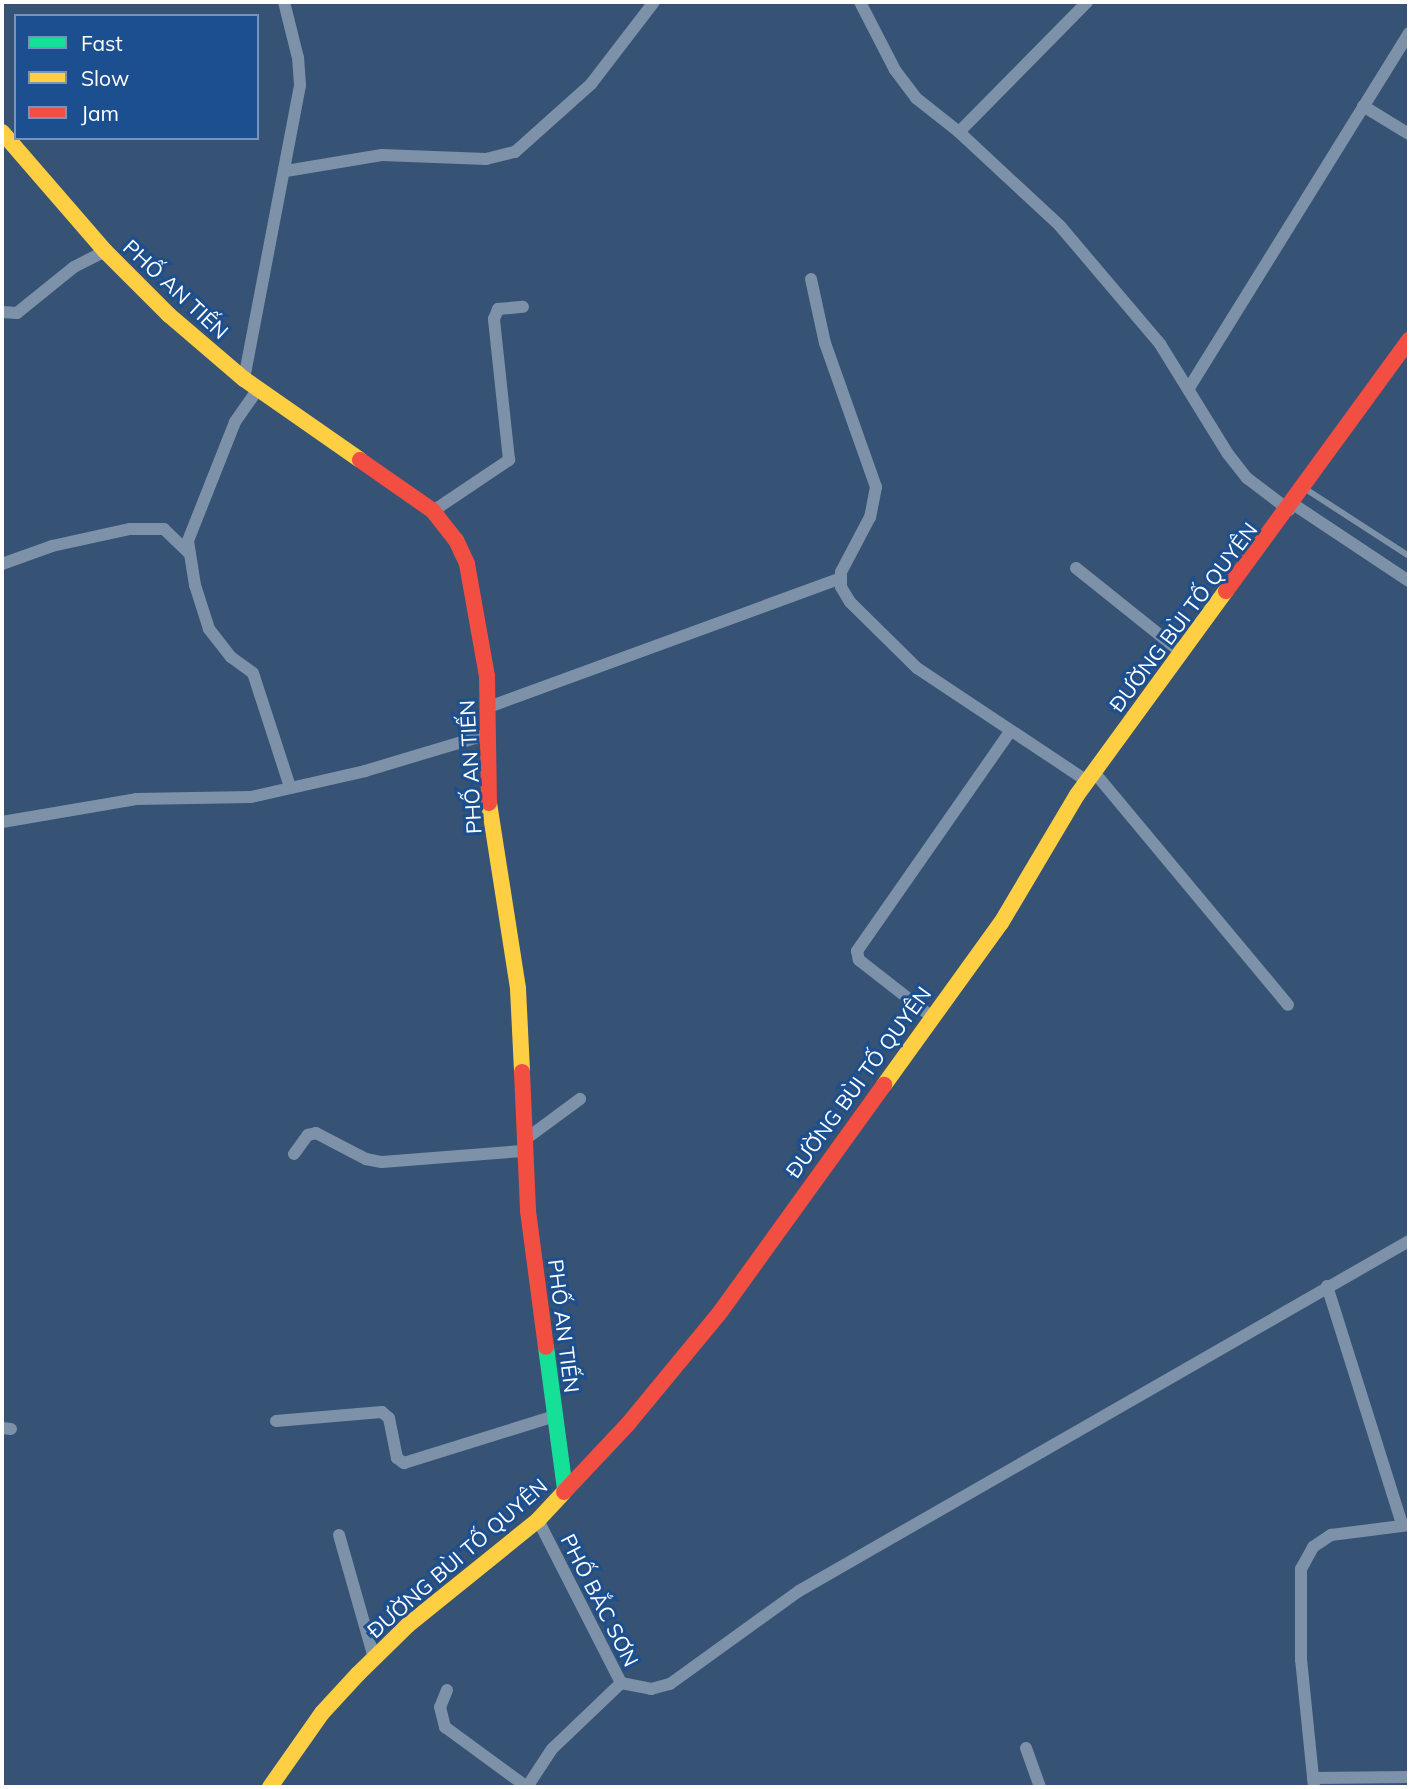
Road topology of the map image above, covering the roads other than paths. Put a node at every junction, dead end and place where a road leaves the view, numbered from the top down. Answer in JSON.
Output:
{"nodes":[{"id":1,"x":284,"y":2,"type":"edge"},
{"id":2,"x":654,"y":2,"type":"edge"},
{"id":3,"x":860,"y":2,"type":"edge"},
{"id":4,"x":1087,"y":2,"type":"edge"},
{"id":5,"x":1409,"y":33,"type":"edge"},
{"id":6,"x":1363,"y":106,"type":"junction"},
{"id":7,"x":2,"y":132,"type":"edge"},
{"id":8,"x":959,"y":132,"type":"junction"},
{"id":9,"x":1409,"y":134,"type":"edge"},
{"id":10,"x":9,"y":146,"type":"edge"},
{"id":11,"x":285,"y":171,"type":"junction"},
{"id":12,"x":105,"y":251,"type":"junction"},
{"id":13,"x":811,"y":279,"type":"dead end"},
{"id":14,"x":523,"y":307,"type":"dead end"},
{"id":15,"x":2,"y":312,"type":"edge"},
{"id":16,"x":1409,"y":340,"type":"edge"},
{"id":17,"x":244,"y":379,"type":"junction"},
{"id":18,"x":1189,"y":388,"type":"junction"},
{"id":19,"x":258,"y":389,"type":"junction"},
{"id":20,"x":1304,"y":488,"type":"junction"},
{"id":21,"x":1291,"y":507,"type":"junction"},
{"id":22,"x":433,"y":511,"type":"junction"},
{"id":23,"x":190,"y":554,"type":"junction"},
{"id":24,"x":1409,"y":556,"type":"edge"},
{"id":25,"x":2,"y":565,"type":"edge"},
{"id":26,"x":1076,"y":568,"type":"dead end"},
{"id":27,"x":841,"y":578,"type":"junction"},
{"id":28,"x":1409,"y":581,"type":"edge"},
{"id":29,"x":1182,"y":653,"type":"junction"},
{"id":30,"x":486,"y":708,"type":"junction"},
{"id":31,"x":1010,"y":732,"type":"junction"},
{"id":32,"x":488,"y":734,"type":"junction"},
{"id":33,"x":1090,"y":777,"type":"junction"},
{"id":34,"x":290,"y":787,"type":"junction"},
{"id":35,"x":2,"y":822,"type":"edge"},
{"id":36,"x":1288,"y":1005,"type":"dead end"},
{"id":37,"x":932,"y":1017,"type":"junction"},
{"id":38,"x":580,"y":1099,"type":"dead end"},
{"id":39,"x":523,"y":1146,"type":"junction"},
{"id":40,"x":294,"y":1154,"type":"dead end"},
{"id":41,"x":1409,"y":1241,"type":"edge"},
{"id":42,"x":1327,"y":1286,"type":"junction"},
{"id":43,"x":555,"y":1416,"type":"junction"},
{"id":44,"x":276,"y":1421,"type":"dead end"},
{"id":45,"x":565,"y":1490,"type":"junction"},
{"id":46,"x":538,"y":1520,"type":"junction"},
{"id":47,"x":1406,"y":1524,"type":"edge"},
{"id":48,"x":339,"y":1535,"type":"dead end"},
{"id":49,"x":374,"y":1658,"type":"junction"},
{"id":50,"x":621,"y":1683,"type":"junction"},
{"id":51,"x":447,"y":1690,"type":"dead end"},
{"id":52,"x":1026,"y":1748,"type":"dead end"},
{"id":53,"x":1409,"y":1777,"type":"edge"},
{"id":54,"x":1314,"y":1783,"type":"edge"},
{"id":55,"x":270,"y":1787,"type":"edge"},
{"id":56,"x":527,"y":1787,"type":"edge"},
{"id":57,"x":1040,"y":1787,"type":"edge"}],
"edges":[{"from":1,"to":11,"type":"street"},
{"from":2,"to":11,"type":"street"},
{"from":3,"to":8,"type":"street"},
{"from":4,"to":8,"type":"street"},
{"from":5,"to":6,"type":"street"},
{"from":6,"to":9,"type":"street"},
{"from":6,"to":18,"type":"street"},
{"from":7,"to":10,"type":"street","name":"PHỐ AN TIẾN"},
{"from":8,"to":18,"type":"street"},
{"from":10,"to":12,"type":"street","name":"PHỐ AN TIẾN"},
{"from":11,"to":17,"type":"street"},
{"from":12,"to":15,"type":"street"},
{"from":12,"to":17,"type":"street","name":"PHỐ AN TIẾN"},
{"from":13,"to":27,"type":"street"},
{"from":14,"to":22,"type":"street"},
{"from":16,"to":20,"type":"street","name":"ĐƯỜNG BÙI TỐ QUYÊN"},
{"from":17,"to":19,"type":"street","name":"PHỐ AN TIẾN"},
{"from":18,"to":21,"type":"street"},
{"from":19,"to":22,"type":"street","name":"PHỐ AN TIẾN"},
{"from":19,"to":23,"type":"street"},
{"from":20,"to":21,"type":"street","name":"ĐƯỜNG BÙI TỐ QUYÊN"},
{"from":20,"to":24,"type":"lane"},
{"from":21,"to":28,"type":"street"},
{"from":21,"to":29,"type":"street","name":"ĐƯỜNG BÙI TỐ QUYÊN"},
{"from":22,"to":30,"type":"street","name":"PHỐ AN TIẾN"},
{"from":23,"to":25,"type":"street"},
{"from":23,"to":34,"type":"street"},
{"from":26,"to":29,"type":"street"},
{"from":27,"to":30,"type":"street"},
{"from":27,"to":31,"type":"street"},
{"from":29,"to":33,"type":"street","name":"ĐƯỜNG BÙI TỐ QUYÊN"},
{"from":30,"to":32,"type":"street","name":"PHỐ AN TIẾN"},
{"from":31,"to":33,"type":"street"},
{"from":31,"to":37,"type":"street"},
{"from":32,"to":34,"type":"street"},
{"from":32,"to":39,"type":"street","name":"PHỐ AN TIẾN"},
{"from":33,"to":36,"type":"street"},
{"from":33,"to":37,"type":"street","name":"ĐƯỜNG BÙI TỐ QUYÊN"},
{"from":34,"to":35,"type":"street"},
{"from":37,"to":45,"type":"street","name":"ĐƯỜNG BÙI TỐ QUYÊN"},
{"from":38,"to":39,"type":"street"},
{"from":39,"to":40,"type":"street"},
{"from":39,"to":43,"type":"street","name":"PHỐ AN TIẾN"},
{"from":41,"to":42,"type":"street"},
{"from":42,"to":47,"type":"street"},
{"from":42,"to":50,"type":"street"},
{"from":43,"to":44,"type":"street"},
{"from":43,"to":45,"type":"street","name":"PHỐ AN TIẾN"},
{"from":45,"to":46,"type":"street","name":"ĐƯỜNG BÙI TỐ QUYÊN"},
{"from":46,"to":49,"type":"street","name":"ĐƯỜNG BÙI TỐ QUYÊN"},
{"from":46,"to":50,"type":"street","name":"PHỐ BẮC SƠN"},
{"from":47,"to":54,"type":"street"},
{"from":48,"to":49,"type":"street"},
{"from":49,"to":55,"type":"street","name":"ĐƯỜNG BÙI TỐ QUYÊN"},
{"from":50,"to":56,"type":"street","name":"PHỐ BẮC SƠN"},
{"from":51,"to":56,"type":"street"},
{"from":52,"to":57,"type":"street"},
{"from":53,"to":54,"type":"street"}]}
